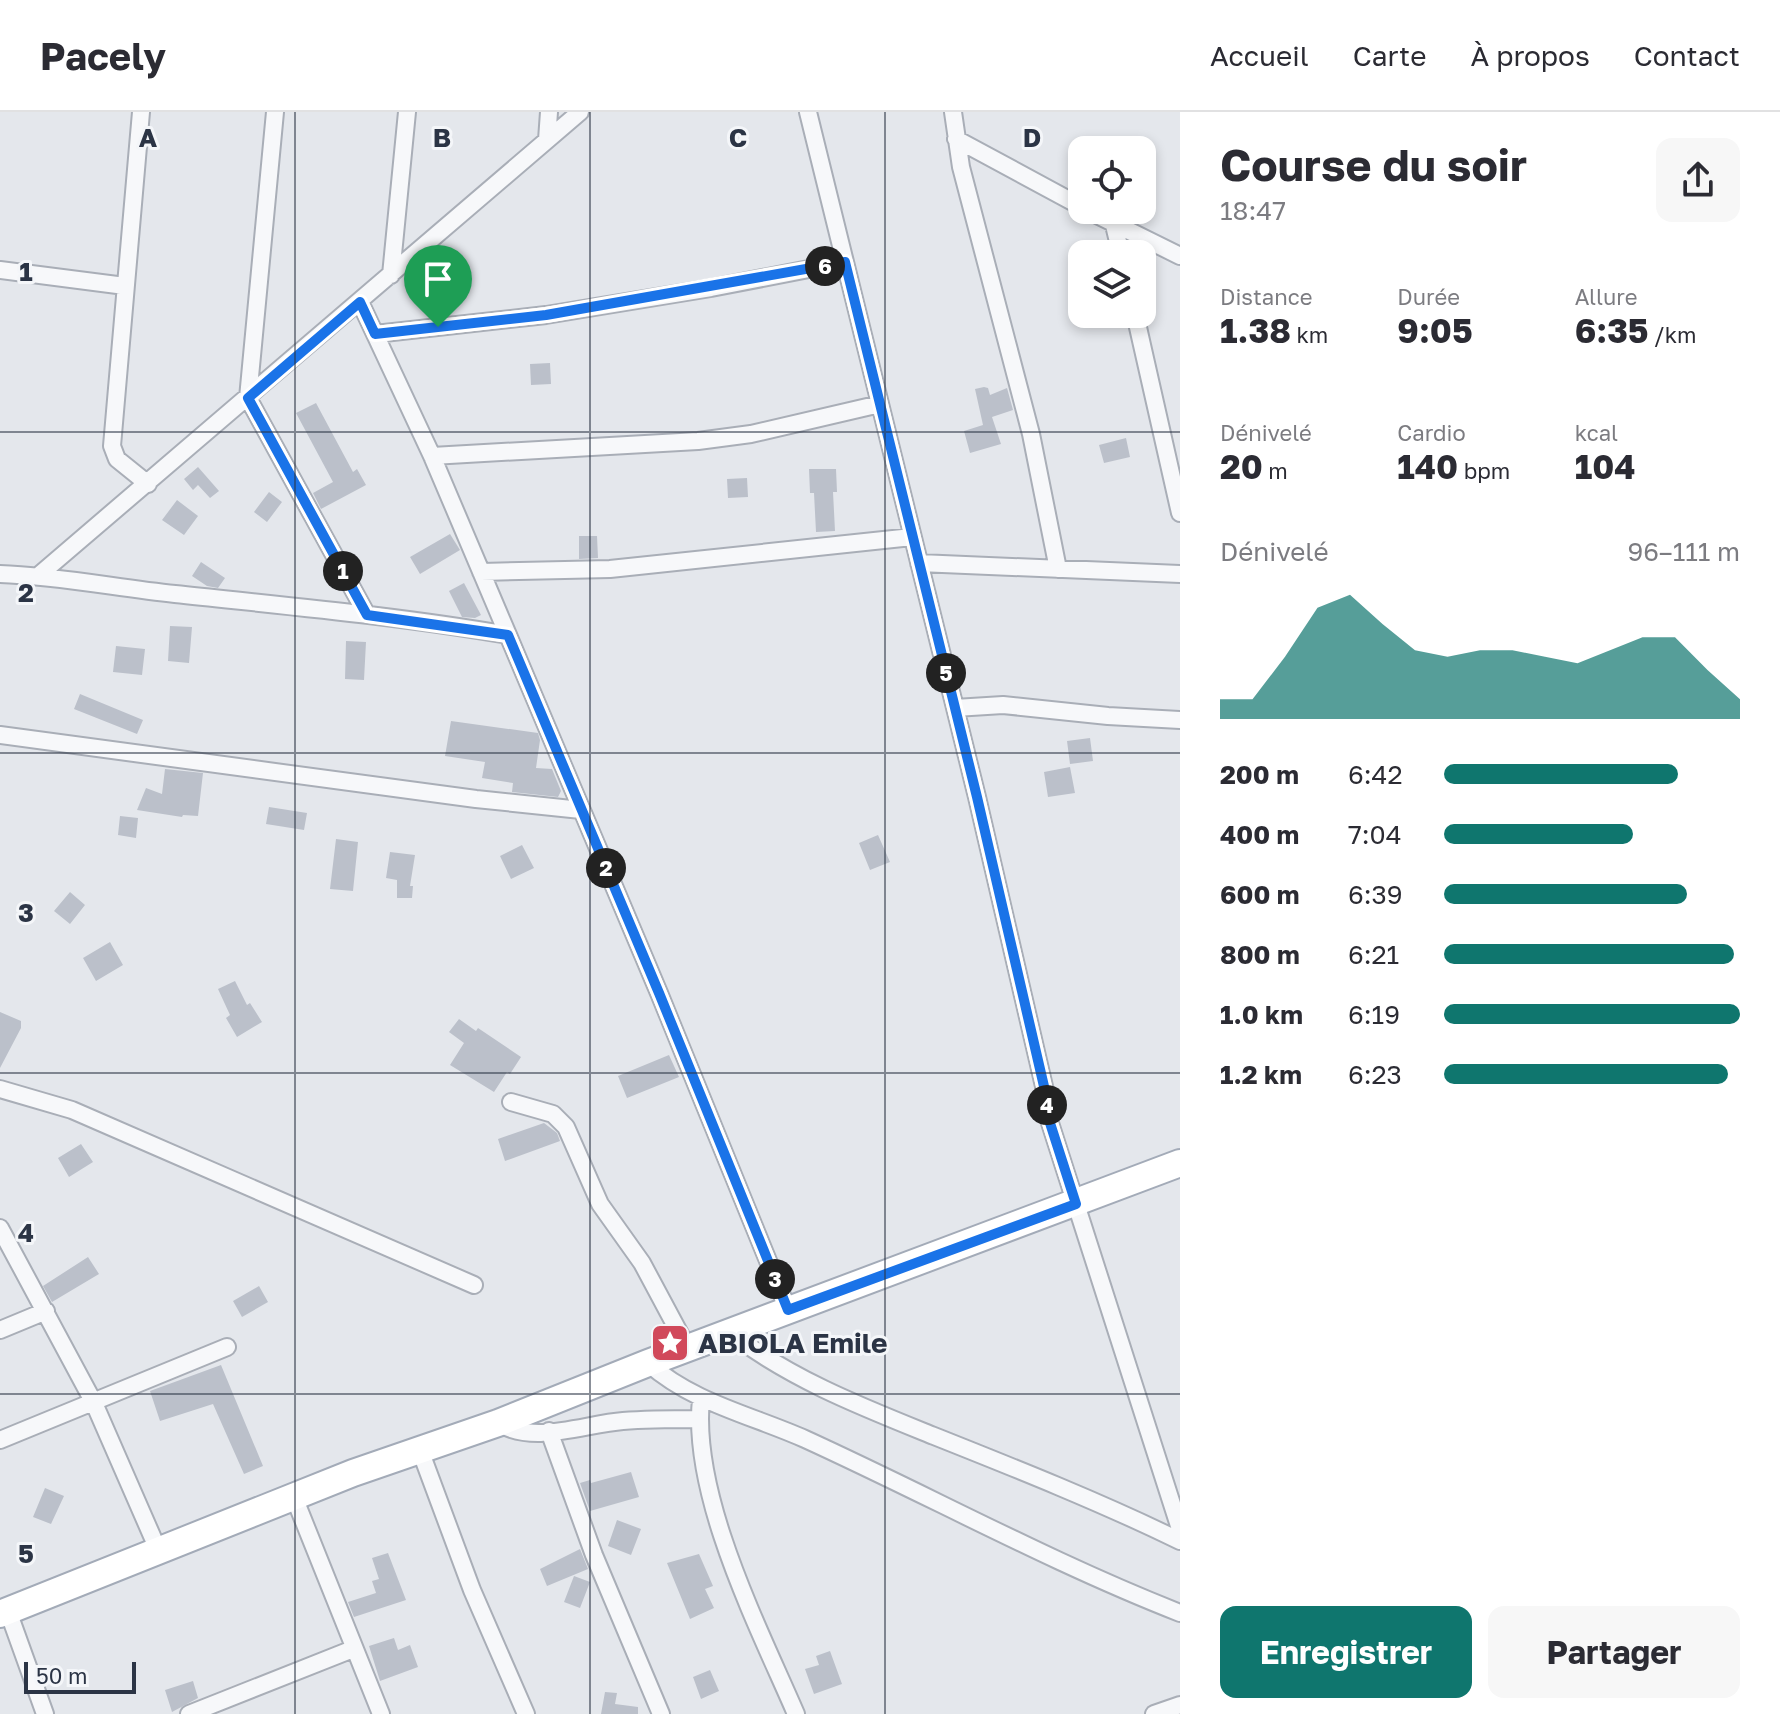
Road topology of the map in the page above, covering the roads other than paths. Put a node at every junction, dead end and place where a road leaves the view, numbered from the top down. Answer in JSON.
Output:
{"nodes":[{"id":1,"x":141,"y":112,"type":"edge"},
{"id":2,"x":275,"y":112,"type":"edge"},
{"id":3,"x":407,"y":112,"type":"edge"},
{"id":4,"x":549,"y":112,"type":"edge"},
{"id":5,"x":580,"y":112,"type":"edge"},
{"id":6,"x":808,"y":112,"type":"edge"},
{"id":7,"x":953,"y":112,"type":"edge"},
{"id":8,"x":956,"y":139,"type":"junction"},
{"id":9,"x":547,"y":140,"type":"junction"},
{"id":10,"x":1068,"y":200,"type":"edge"},
{"id":11,"x":1114,"y":225,"type":"joint"},
{"id":12,"x":1118,"y":240,"type":"edge"},
{"id":13,"x":1180,"y":256,"type":"edge"},
{"id":14,"x":845,"y":262,"type":"junction"},
{"id":15,"x":0,"y":270,"type":"edge"},
{"id":16,"x":391,"y":275,"type":"junction"},
{"id":17,"x":125,"y":286,"type":"junction"},
{"id":18,"x":360,"y":302,"type":"junction"},
{"id":19,"x":1138,"y":328,"type":"edge"},
{"id":20,"x":375,"y":334,"type":"junction"},
{"id":21,"x":248,"y":398,"type":"junction"},
{"id":22,"x":880,"y":404,"type":"junction"},
{"id":23,"x":432,"y":456,"type":"junction"},
{"id":24,"x":148,"y":484,"type":"junction"},
{"id":25,"x":1180,"y":513,"type":"edge"},
{"id":26,"x":912,"y":537,"type":"junction"},
{"id":27,"x":919,"y":563,"type":"junction"},
{"id":28,"x":1058,"y":569,"type":"junction"},
{"id":29,"x":481,"y":572,"type":"junction"},
{"id":30,"x":0,"y":574,"type":"edge"},
{"id":31,"x":1180,"y":574,"type":"edge"},
{"id":32,"x":38,"y":576,"type":"junction"},
{"id":33,"x":367,"y":615,"type":"junction"},
{"id":34,"x":508,"y":635,"type":"junction"},
{"id":35,"x":955,"y":708,"type":"junction"},
{"id":36,"x":1180,"y":720,"type":"edge"},
{"id":37,"x":0,"y":735,"type":"edge"},
{"id":38,"x":581,"y":810,"type":"junction"},
{"id":39,"x":0,"y":1089,"type":"edge"},
{"id":40,"x":511,"y":1102,"type":"dead end"},
{"id":41,"x":1180,"y":1163,"type":"edge"},
{"id":42,"x":1076,"y":1204,"type":"junction"},
{"id":43,"x":0,"y":1228,"type":"edge"},
{"id":44,"x":474,"y":1285,"type":"dead end"},
{"id":45,"x":788,"y":1310,"type":"junction"},
{"id":46,"x":46,"y":1311,"type":"junction"},
{"id":47,"x":0,"y":1330,"type":"edge"},
{"id":48,"x":729,"y":1332,"type":"junction"},
{"id":49,"x":227,"y":1347,"type":"dead end"},
{"id":50,"x":688,"y":1349,"type":"junction"},
{"id":51,"x":648,"y":1363,"type":"junction"},
{"id":52,"x":701,"y":1399,"type":"junction"},
{"id":53,"x":94,"y":1403,"type":"junction"},
{"id":54,"x":699,"y":1419,"type":"junction"},
{"id":55,"x":498,"y":1423,"type":"junction"},
{"id":56,"x":549,"y":1431,"type":"junction"},
{"id":57,"x":0,"y":1440,"type":"edge"},
{"id":58,"x":420,"y":1450,"type":"junction"},
{"id":59,"x":294,"y":1497,"type":"junction"},
{"id":60,"x":1180,"y":1529,"type":"edge"},
{"id":61,"x":1180,"y":1541,"type":"edge"},
{"id":62,"x":159,"y":1552,"type":"junction"},
{"id":63,"x":4,"y":1613,"type":"edge"},
{"id":64,"x":1180,"y":1613,"type":"edge"},
{"id":65,"x":353,"y":1649,"type":"junction"},
{"id":66,"x":1180,"y":1705,"type":"edge"},
{"id":67,"x":47,"y":1714,"type":"edge"},
{"id":68,"x":189,"y":1714,"type":"edge"},
{"id":69,"x":381,"y":1714,"type":"edge"},
{"id":70,"x":526,"y":1714,"type":"edge"},
{"id":71,"x":661,"y":1714,"type":"edge"},
{"id":72,"x":796,"y":1714,"type":"edge"},
{"id":73,"x":1154,"y":1714,"type":"edge"}],
"edges":[{"from":1,"to":17,"type":"street"},
{"from":2,"to":21,"type":"street"},
{"from":3,"to":16,"type":"street"},
{"from":4,"to":9,"type":"street"},
{"from":5,"to":9,"type":"street"},
{"from":6,"to":14,"type":"street"},
{"from":7,"to":8,"type":"street"},
{"from":8,"to":10,"type":"street"},
{"from":8,"to":28,"type":"street"},
{"from":9,"to":16,"type":"street"},
{"from":11,"to":12,"type":"street"},
{"from":11,"to":13,"type":"street"},
{"from":14,"to":20,"type":"street"},
{"from":14,"to":22,"type":"street"},
{"from":15,"to":17,"type":"street"},
{"from":16,"to":18,"type":"street"},
{"from":17,"to":24,"type":"street"},
{"from":18,"to":20,"type":"street"},
{"from":18,"to":21,"type":"street"},
{"from":19,"to":25,"type":"street"},
{"from":20,"to":23,"type":"street"},
{"from":21,"to":24,"type":"street"},
{"from":21,"to":33,"type":"street"},
{"from":22,"to":23,"type":"street"},
{"from":22,"to":26,"type":"street"},
{"from":23,"to":29,"type":"street"},
{"from":24,"to":32,"type":"street"},
{"from":26,"to":27,"type":"street"},
{"from":26,"to":29,"type":"street"},
{"from":27,"to":28,"type":"street"},
{"from":27,"to":35,"type":"street"},
{"from":28,"to":31,"type":"street"},
{"from":29,"to":34,"type":"street"},
{"from":30,"to":32,"type":"street"},
{"from":32,"to":33,"type":"street"},
{"from":33,"to":34,"type":"street"},
{"from":34,"to":38,"type":"street"},
{"from":35,"to":36,"type":"street"},
{"from":35,"to":42,"type":"street"},
{"from":37,"to":38,"type":"street"},
{"from":38,"to":45,"type":"street"},
{"from":39,"to":44,"type":"street"},
{"from":40,"to":50,"type":"street"},
{"from":41,"to":42,"type":"main road"},
{"from":42,"to":45,"type":"main road"},
{"from":42,"to":60,"type":"street"},
{"from":43,"to":46,"type":"street"},
{"from":45,"to":48,"type":"main road"},
{"from":46,"to":47,"type":"street"},
{"from":46,"to":53,"type":"street"},
{"from":48,"to":50,"type":"main road"},
{"from":48,"to":61,"type":"street"},
{"from":49,"to":53,"type":"street"},
{"from":50,"to":51,"type":"main road"},
{"from":51,"to":52,"type":"street"},
{"from":51,"to":55,"type":"main road"},
{"from":52,"to":54,"type":"street"},
{"from":52,"to":64,"type":"street"},
{"from":53,"to":57,"type":"street"},
{"from":53,"to":62,"type":"street"},
{"from":54,"to":56,"type":"street"},
{"from":54,"to":72,"type":"street"},
{"from":55,"to":56,"type":"street"},
{"from":55,"to":58,"type":"main road"},
{"from":56,"to":71,"type":"street"},
{"from":58,"to":59,"type":"main road"},
{"from":58,"to":70,"type":"street"},
{"from":59,"to":62,"type":"main road"},
{"from":59,"to":65,"type":"street"},
{"from":62,"to":63,"type":"main road"},
{"from":63,"to":67,"type":"street"},
{"from":65,"to":68,"type":"street"},
{"from":65,"to":69,"type":"street"},
{"from":66,"to":73,"type":"street"}]}
